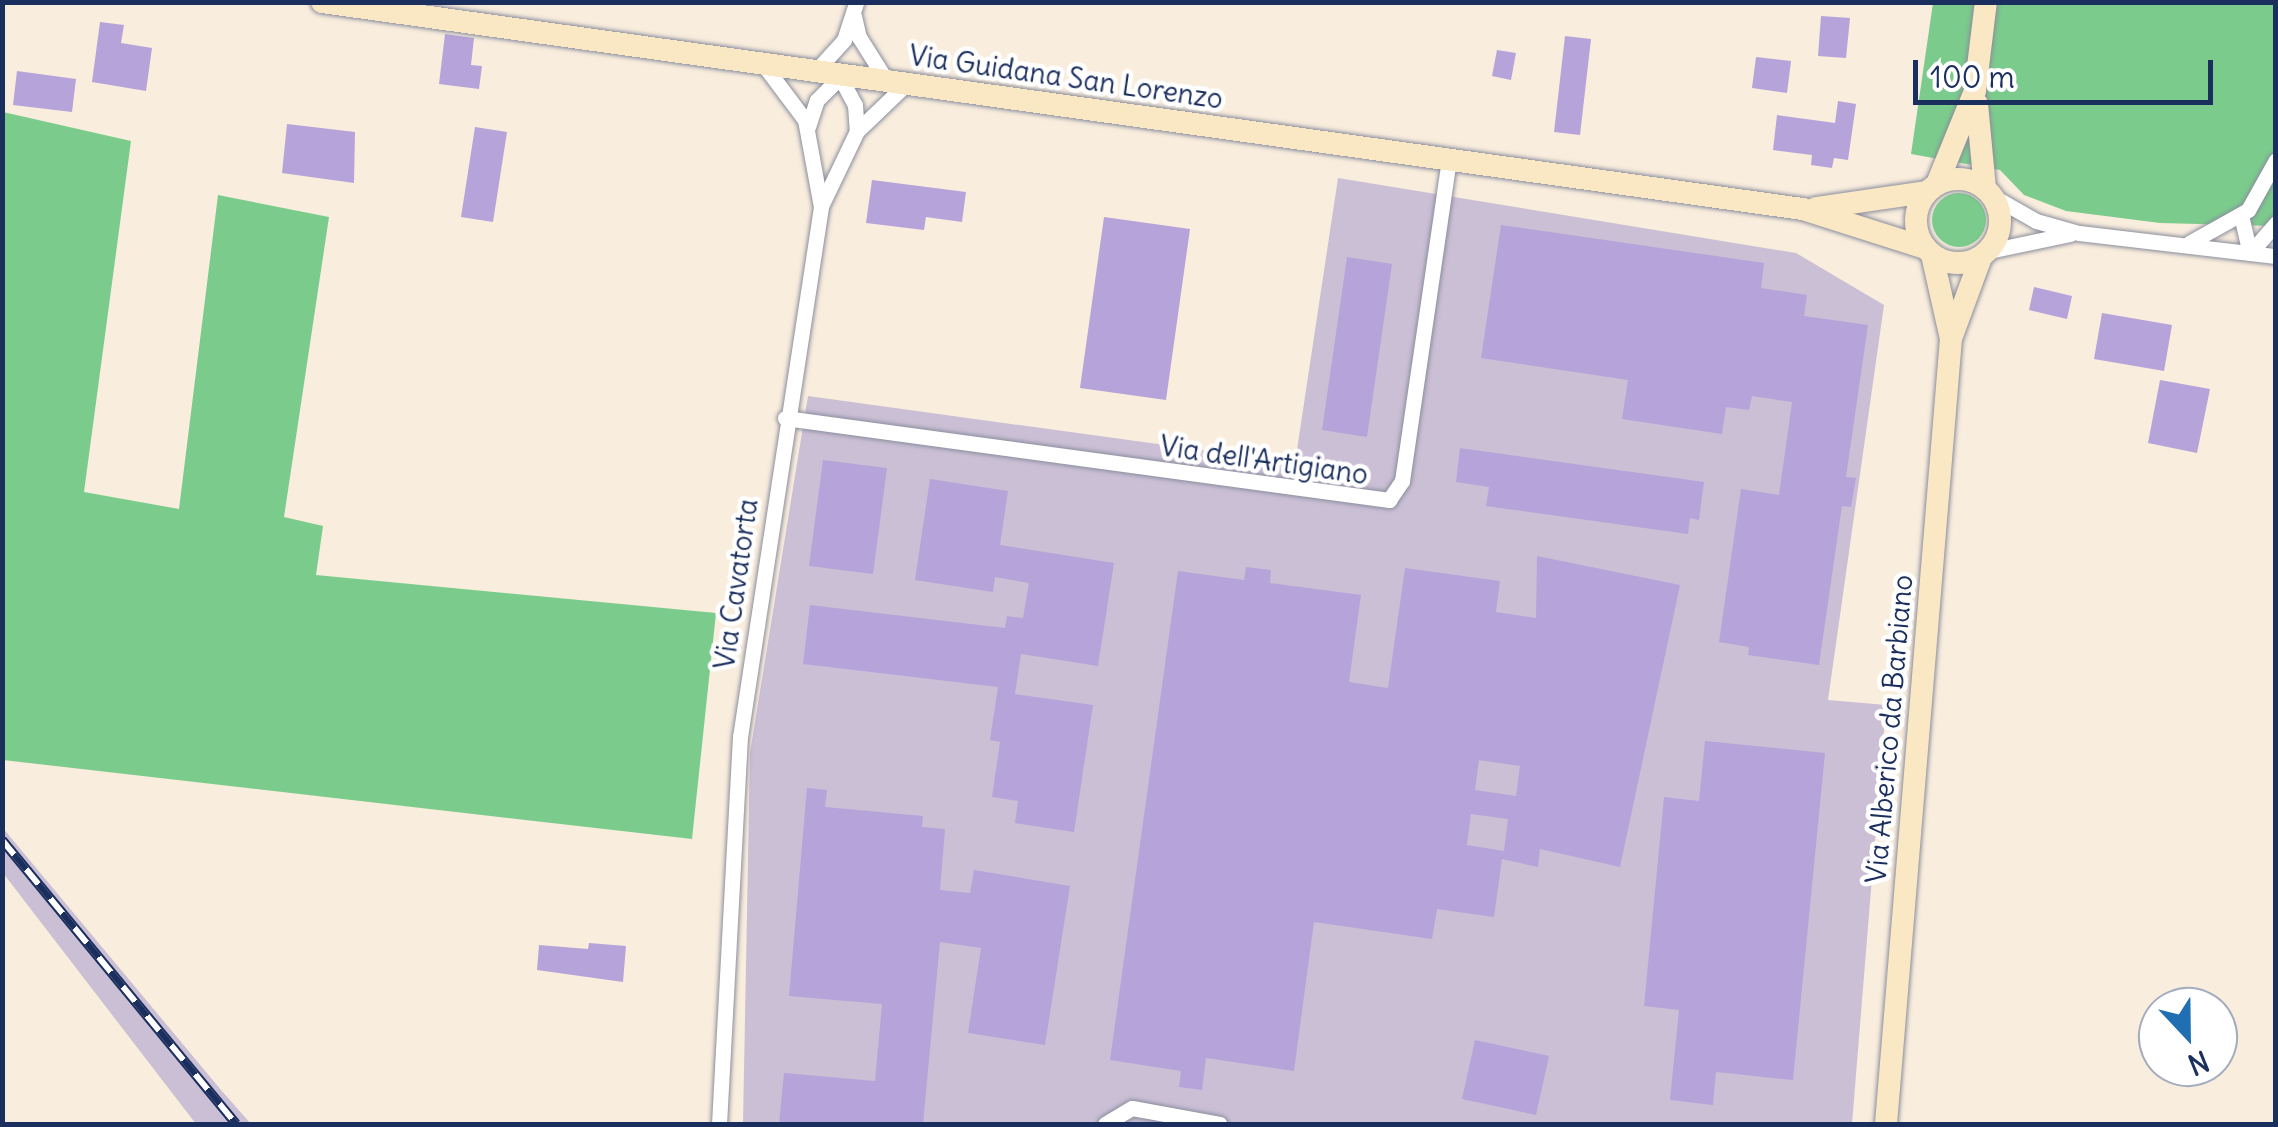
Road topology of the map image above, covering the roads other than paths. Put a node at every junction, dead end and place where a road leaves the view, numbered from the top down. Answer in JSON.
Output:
{"nodes":[{"id":1,"x":322,"y":2,"type":"edge"},
{"id":2,"x":1986,"y":2,"type":"edge"},
{"id":3,"x":855,"y":10,"type":"edge"},
{"id":4,"x":766,"y":68,"type":"junction"},
{"id":5,"x":813,"y":74,"type":"junction"},
{"id":6,"x":840,"y":78,"type":"junction"},
{"id":7,"x":896,"y":85,"type":"junction"},
{"id":8,"x":1975,"y":91,"type":"junction"},
{"id":9,"x":808,"y":130,"type":"junction"},
{"id":10,"x":857,"y":131,"type":"junction"},
{"id":11,"x":1449,"y":158,"type":"junction"},
{"id":12,"x":2276,"y":160,"type":"edge"},
{"id":13,"x":1932,"y":188,"type":"junction"},
{"id":14,"x":1989,"y":192,"type":"junction"},
{"id":15,"x":820,"y":207,"type":"junction"},
{"id":16,"x":1802,"y":210,"type":"junction"},
{"id":17,"x":2241,"y":215,"type":"junction"},
{"id":18,"x":2276,"y":223,"type":"edge"},
{"id":19,"x":2079,"y":233,"type":"junction"},
{"id":20,"x":2184,"y":245,"type":"junction"},
{"id":21,"x":1928,"y":252,"type":"junction"},
{"id":22,"x":2250,"y":253,"type":"junction"},
{"id":23,"x":1985,"y":254,"type":"junction"},
{"id":24,"x":2276,"y":256,"type":"edge"},
{"id":25,"x":1951,"y":339,"type":"junction"},
{"id":26,"x":785,"y":418,"type":"junction"},
{"id":27,"x":719,"y":1124,"type":"edge"},
{"id":28,"x":1105,"y":1124,"type":"edge"},
{"id":29,"x":1220,"y":1124,"type":"edge"},
{"id":30,"x":1886,"y":1124,"type":"edge"}],
"edges":[{"from":1,"to":4,"type":"street","name":"Via Guidana San Lorenzo"},
{"from":2,"to":8,"type":"street"},
{"from":3,"to":5,"type":"street"},
{"from":3,"to":7,"type":"street"},
{"from":4,"to":5,"type":"street","name":"Via Guidana San Lorenzo"},
{"from":4,"to":9,"type":"street","name":"Via Cavatorta"},
{"from":5,"to":6,"type":"street","name":"Via Guidana San Lorenzo"},
{"from":6,"to":7,"type":"street","name":"Via Guidana San Lorenzo"},
{"from":6,"to":9,"type":"street"},
{"from":6,"to":10,"type":"street"},
{"from":7,"to":10,"type":"street"},
{"from":7,"to":11,"type":"street","name":"Via Guidana San Lorenzo"},
{"from":8,"to":13,"type":"street"},
{"from":8,"to":14,"type":"street"},
{"from":9,"to":15,"type":"street","name":"Via Cavatorta"},
{"from":10,"to":15,"type":"street"},
{"from":11,"to":16,"type":"street","name":"Via Guidana San Lorenzo"},
{"from":11,"to":26,"type":"street","name":"Via dell'Artigiano"},
{"from":12,"to":17,"type":"street"},
{"from":13,"to":14,"type":"street"},
{"from":13,"to":16,"type":"street"},
{"from":13,"to":21,"type":"street"},
{"from":14,"to":19,"type":"street"},
{"from":14,"to":23,"type":"street"},
{"from":15,"to":26,"type":"street","name":"Via Cavatorta"},
{"from":16,"to":21,"type":"street"},
{"from":17,"to":20,"type":"street"},
{"from":17,"to":22,"type":"street"},
{"from":18,"to":22,"type":"street"},
{"from":19,"to":20,"type":"street"},
{"from":19,"to":23,"type":"street"},
{"from":20,"to":22,"type":"street"},
{"from":21,"to":23,"type":"street"},
{"from":21,"to":25,"type":"street","name":"Via Alberico da Barbiano"},
{"from":22,"to":24,"type":"street"},
{"from":23,"to":25,"type":"street","name":"Via Alberico da Barbiano"},
{"from":25,"to":30,"type":"street","name":"Via Alberico da Barbiano"},
{"from":26,"to":27,"type":"street","name":"Via Cavatorta"},
{"from":28,"to":29,"type":"street"}]}
